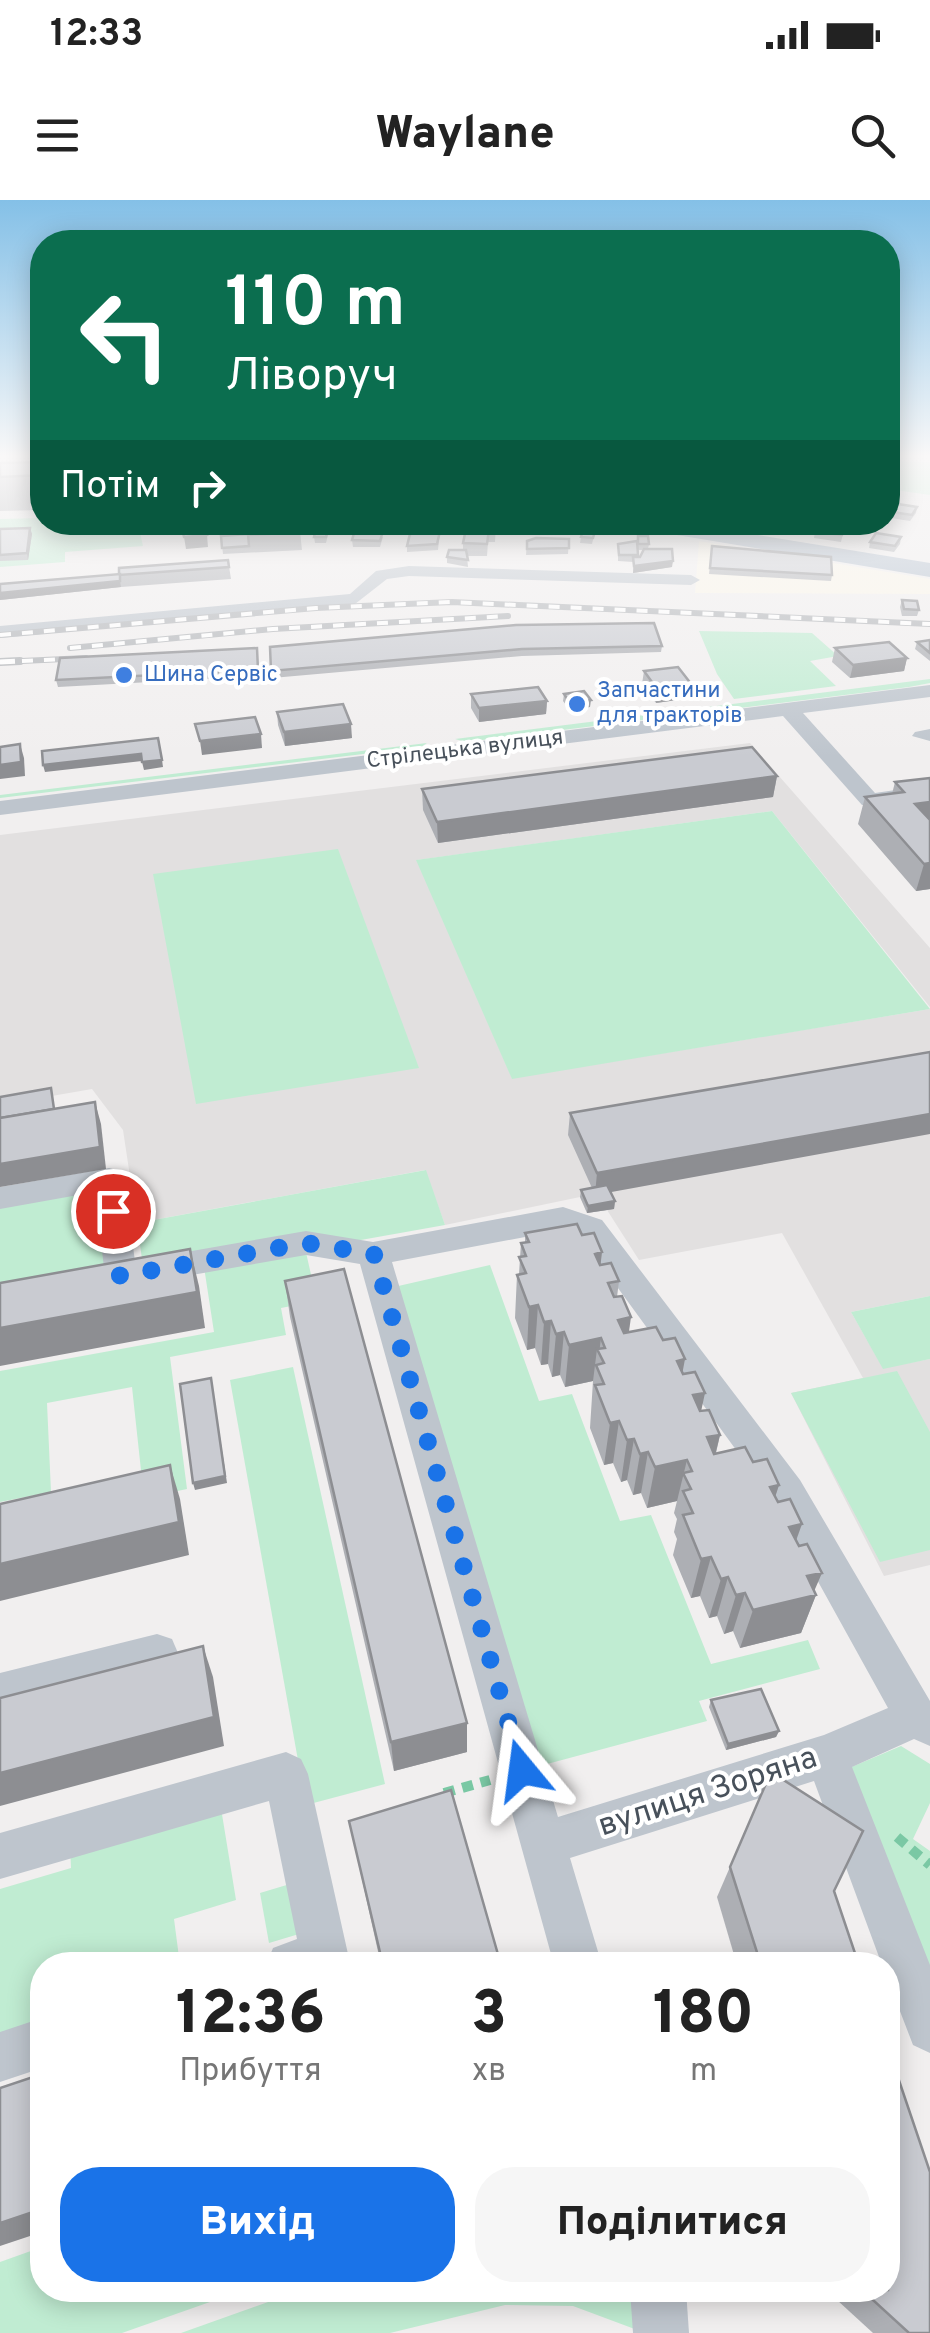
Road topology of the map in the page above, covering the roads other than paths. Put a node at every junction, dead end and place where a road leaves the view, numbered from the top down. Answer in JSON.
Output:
{"nodes":[{"id":1,"x":864,"y":558,"type":"edge"},
{"id":2,"x":930,"y":570,"type":"edge"},
{"id":3,"x":691,"y":580,"type":"dead end"},
{"id":4,"x":0,"y":632,"type":"edge"},
{"id":5,"x":930,"y":691,"type":"edge"},
{"id":6,"x":789,"y":710,"type":"junction"},
{"id":7,"x":930,"y":792,"type":"edge"},
{"id":8,"x":0,"y":808,"type":"edge"},
{"id":9,"x":0,"y":1198,"type":"edge"},
{"id":10,"x":374,"y":1254,"type":"junction"},
{"id":11,"x":120,"y":1276,"type":"junction"},
{"id":12,"x":86,"y":1282,"type":"edge"},
{"id":13,"x":157,"y":1654,"type":"edge"},
{"id":14,"x":0,"y":1694,"type":"edge"},
{"id":15,"x":923,"y":1721,"type":"edge"},
{"id":16,"x":826,"y":1756,"type":"junction"},
{"id":17,"x":543,"y":1844,"type":"junction"},
{"id":18,"x":0,"y":1856,"type":"edge"},
{"id":19,"x":324,"y":1952,"type":"edge"},
{"id":20,"x":574,"y":1952,"type":"edge"},
{"id":21,"x":930,"y":2028,"type":"edge"},
{"id":22,"x":30,"y":2047,"type":"edge"},
{"id":23,"x":0,"y":2057,"type":"edge"},
{"id":24,"x":659,"y":2302,"type":"edge"},
{"id":25,"x":661,"y":2333,"type":"edge"}],
"edges":[{"from":1,"to":2,"type":"main road"},
{"from":3,"to":4,"type":"street"},
{"from":5,"to":6,"type":"street","name":"Стрілецька вулиця"},
{"from":6,"to":7,"type":"street"},
{"from":6,"to":8,"type":"street","name":"Стрілецька вулиця"},
{"from":9,"to":11,"type":"street"},
{"from":10,"to":11,"type":"street"},
{"from":10,"to":15,"type":"street"},
{"from":10,"to":17,"type":"street"},
{"from":11,"to":12,"type":"street"},
{"from":13,"to":14,"type":"street"},
{"from":15,"to":16,"type":"street","name":"вулиця Зоряна"},
{"from":16,"to":17,"type":"street","name":"вулиця Зоряна"},
{"from":16,"to":21,"type":"street"},
{"from":17,"to":20,"type":"street"},
{"from":18,"to":19,"type":"street"},
{"from":22,"to":23,"type":"street"},
{"from":24,"to":25,"type":"street"}]}
